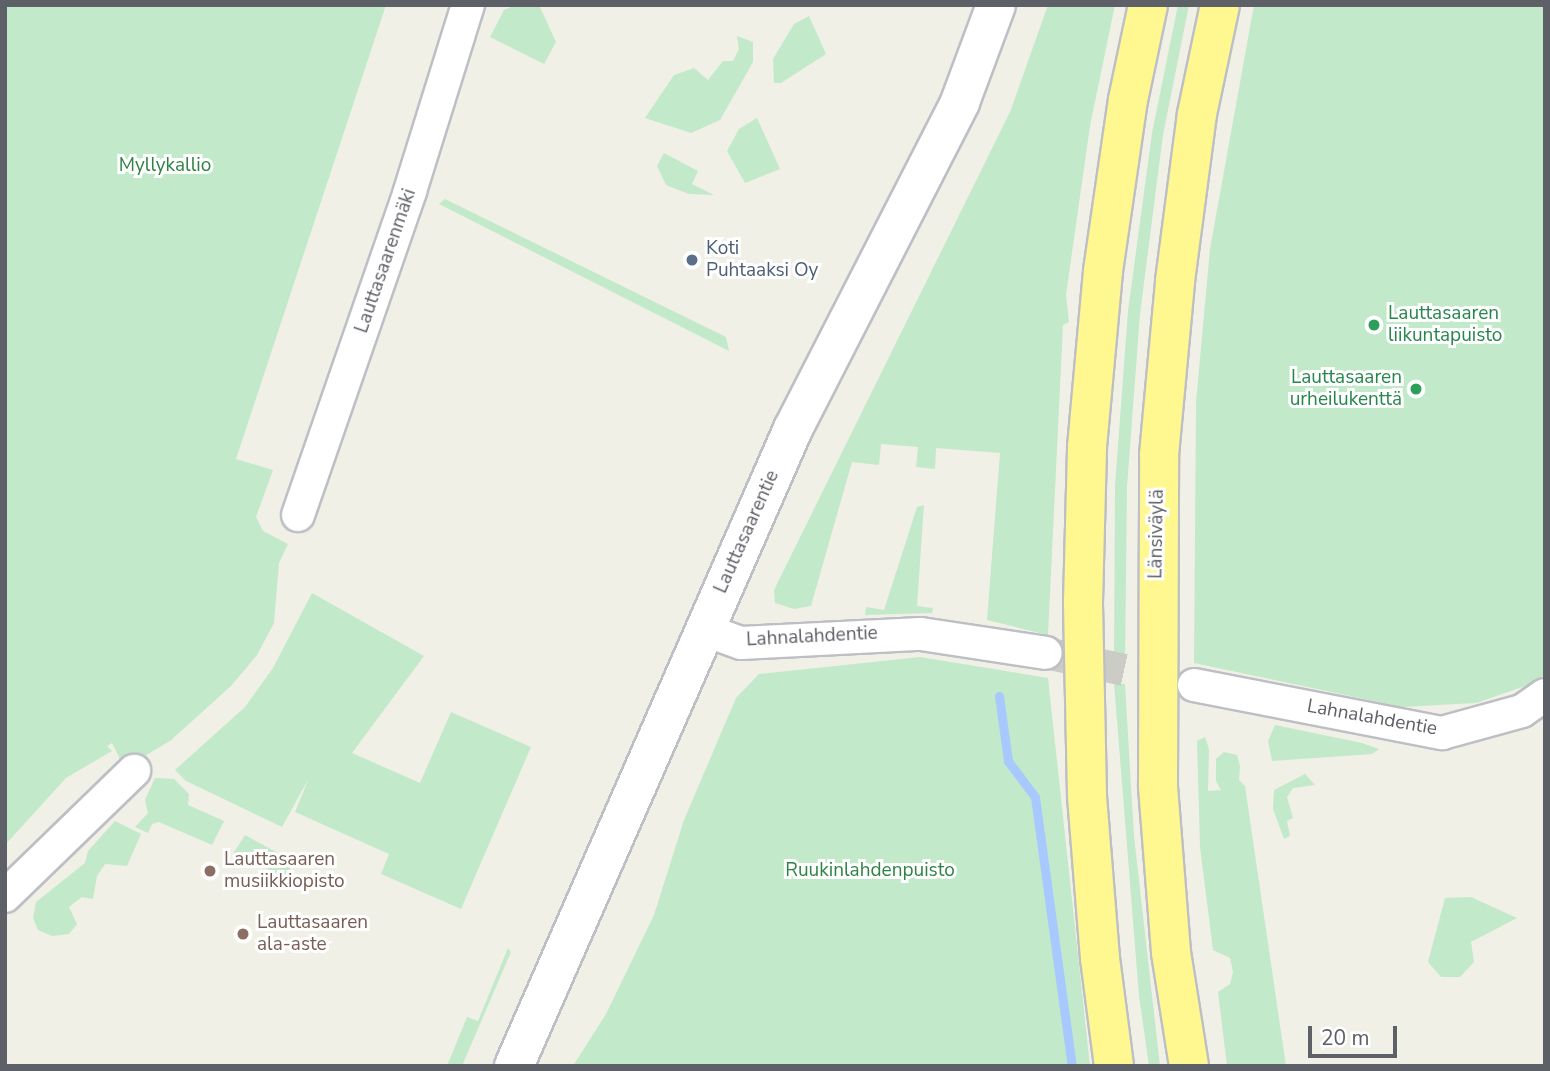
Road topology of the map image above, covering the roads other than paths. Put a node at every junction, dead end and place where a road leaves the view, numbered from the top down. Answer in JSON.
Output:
{"nodes":[{"id":1,"x":468,"y":5,"type":"edge"},
{"id":2,"x":996,"y":5,"type":"edge"},
{"id":3,"x":1148,"y":5,"type":"edge"},
{"id":4,"x":1220,"y":5,"type":"edge"},
{"id":5,"x":298,"y":514,"type":"dead end"},
{"id":6,"x":705,"y":630,"type":"junction"},
{"id":7,"x":1046,"y":653,"type":"tunnel mouth"},
{"id":8,"x":1194,"y":685,"type":"tunnel mouth"},
{"id":9,"x":1545,"y":695,"type":"edge"},
{"id":10,"x":134,"y":771,"type":"dead end"},
{"id":11,"x":5,"y":896,"type":"edge"},
{"id":12,"x":514,"y":1066,"type":"edge"},
{"id":13,"x":1114,"y":1066,"type":"edge"},
{"id":14,"x":1189,"y":1066,"type":"edge"}],
"edges":[{"from":1,"to":5,"type":"street","name":"Lauttasaarenmäki"},
{"from":2,"to":6,"type":"main road","name":"Lauttasaarentie"},
{"from":3,"to":13,"type":"highway"},
{"from":4,"to":14,"type":"highway","name":"Länsiväylä"},
{"from":6,"to":7,"type":"street","name":"Lahnalahdentie"},
{"from":6,"to":12,"type":"main road","name":"Lauttasaarentie"},
{"from":8,"to":9,"type":"street","name":"Lahnalahdentie"},
{"from":10,"to":11,"type":"street"}]}
